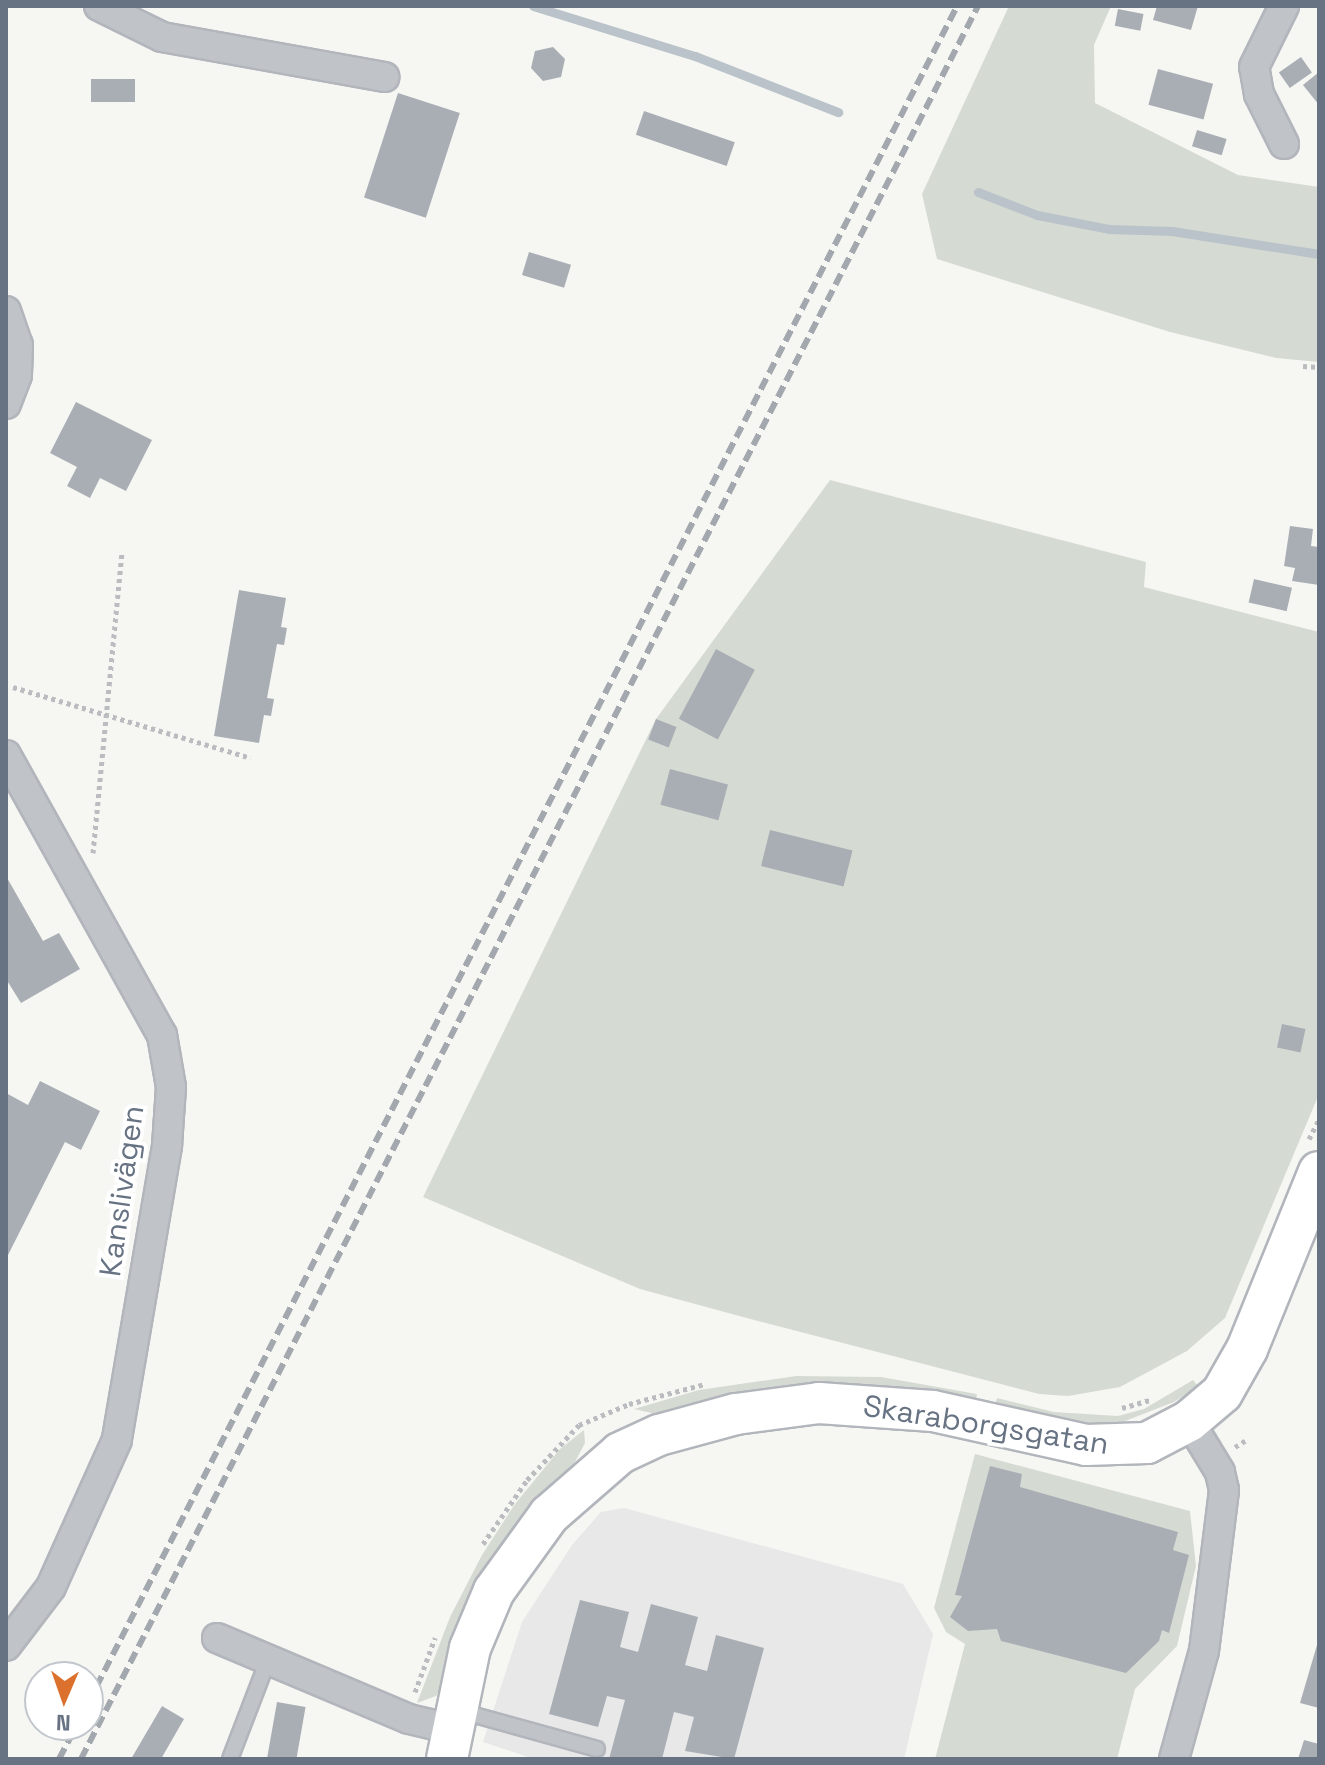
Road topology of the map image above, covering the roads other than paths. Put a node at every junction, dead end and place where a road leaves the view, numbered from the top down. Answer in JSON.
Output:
{"nodes":[{"id":1,"x":99,"y":6,"type":"edge"},
{"id":2,"x":1284,"y":6,"type":"edge"},
{"id":3,"x":384,"y":77,"type":"dead end"},
{"id":4,"x":1284,"y":144,"type":"dead end"},
{"id":5,"x":6,"y":311,"type":"edge"},
{"id":6,"x":6,"y":404,"type":"edge"},
{"id":7,"x":6,"y":755,"type":"edge"},
{"id":8,"x":1313,"y":1157,"type":"edge"},
{"id":9,"x":1189,"y":1421,"type":"junction"},
{"id":10,"x":217,"y":1638,"type":"dead end"},
{"id":11,"x":6,"y":1646,"type":"edge"},
{"id":12,"x":268,"y":1660,"type":"junction"},
{"id":13,"x":451,"y":1733,"type":"edge"},
{"id":14,"x":597,"y":1749,"type":"dead end"},
{"id":15,"x":230,"y":1759,"type":"edge"},
{"id":16,"x":1174,"y":1759,"type":"edge"}],
"edges":[{"from":1,"to":3,"type":"street"},
{"from":2,"to":4,"type":"street"},
{"from":5,"to":6,"type":"street"},
{"from":7,"to":11,"type":"street","name":"Kanslivägen"},
{"from":8,"to":9,"type":"street","name":"Skaraborgsgatan"},
{"from":9,"to":13,"type":"street","name":"Skaraborgsgatan"},
{"from":9,"to":16,"type":"street"},
{"from":10,"to":12,"type":"street"},
{"from":12,"to":13,"type":"street"},
{"from":12,"to":15,"type":"lane"},
{"from":13,"to":14,"type":"lane"}]}
